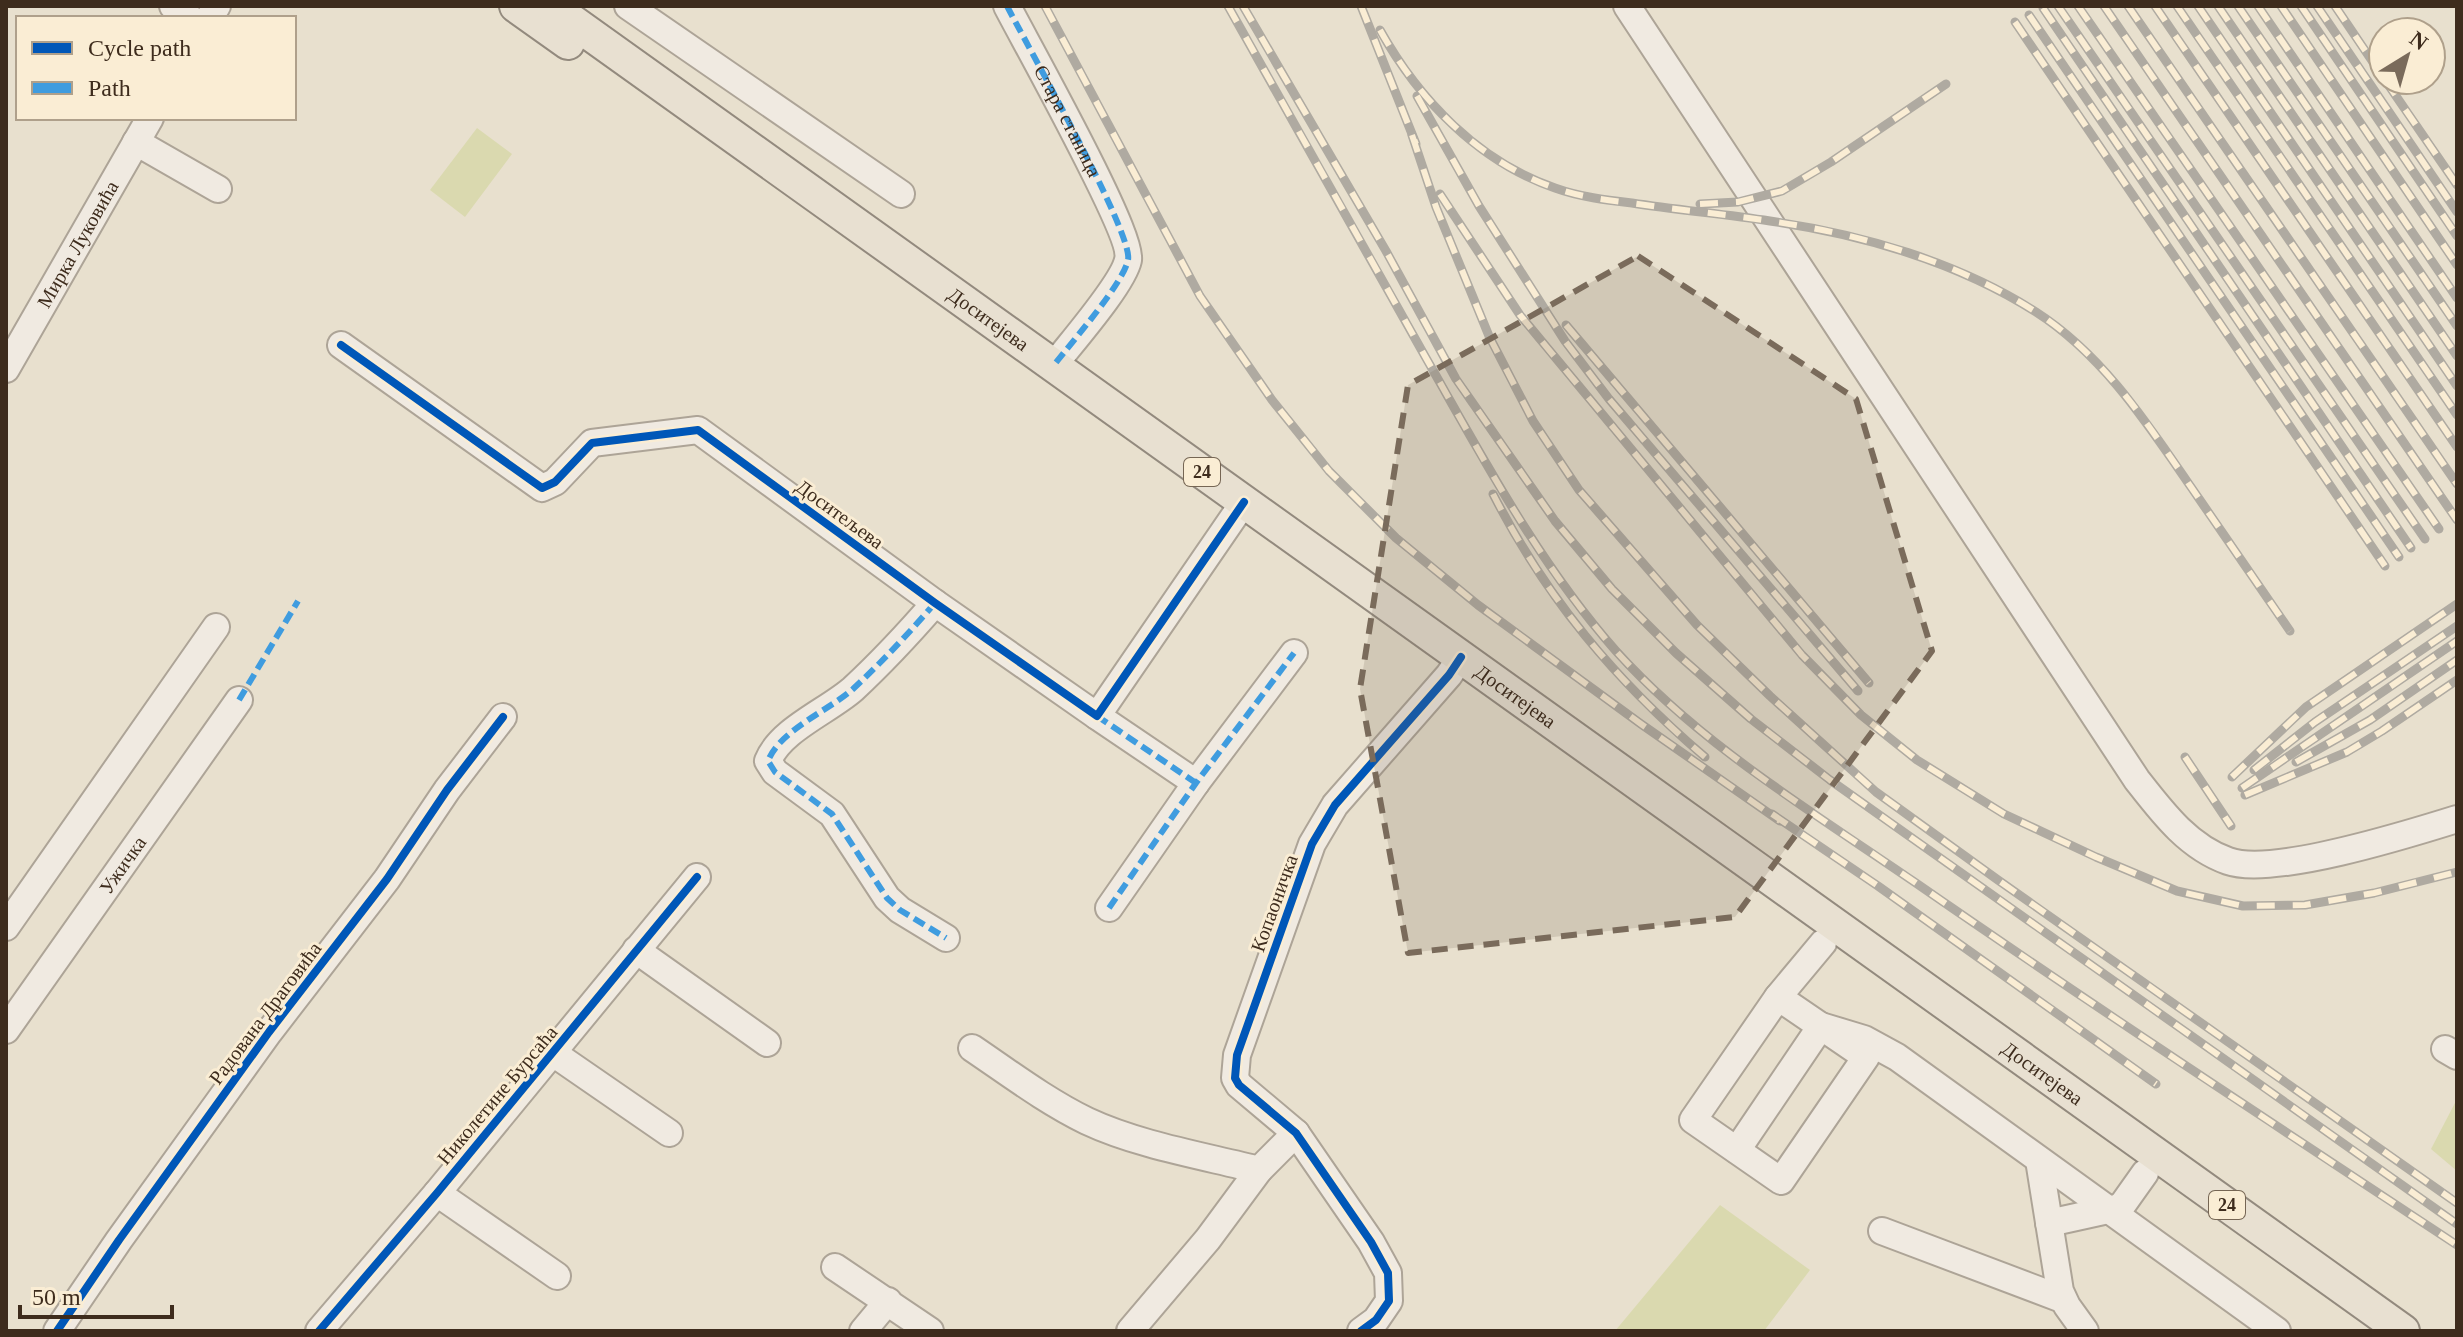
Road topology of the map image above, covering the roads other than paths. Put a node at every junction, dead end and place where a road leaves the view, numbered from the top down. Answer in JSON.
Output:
{"nodes":[{"id":1,"x":516,"y":6,"type":"edge"},
{"id":2,"x":551,"y":6,"type":"edge"},
{"id":3,"x":628,"y":6,"type":"edge"},
{"id":4,"x":1007,"y":6,"type":"edge"},
{"id":5,"x":1627,"y":6,"type":"edge"},
{"id":6,"x":149,"y":120,"type":"edge"},
{"id":7,"x":136,"y":142,"type":"junction"},
{"id":8,"x":218,"y":189,"type":"dead end"},
{"id":9,"x":901,"y":194,"type":"dead end"},
{"id":10,"x":341,"y":345,"type":"dead end"},
{"id":11,"x":1054,"y":365,"type":"junction"},
{"id":12,"x":6,"y":369,"type":"edge"},
{"id":13,"x":1238,"y":510,"type":"junction"},
{"id":14,"x":935,"y":603,"type":"junction"},
{"id":15,"x":216,"y":627,"type":"dead end"},
{"id":16,"x":1294,"y":653,"type":"dead end"},
{"id":17,"x":1455,"y":666,"type":"junction"},
{"id":18,"x":239,"y":700,"type":"dead end"},
{"id":19,"x":1097,"y":716,"type":"junction"},
{"id":20,"x":503,"y":717,"type":"dead end"},
{"id":21,"x":1196,"y":783,"type":"junction"},
{"id":22,"x":2457,"y":819,"type":"edge"},
{"id":23,"x":697,"y":877,"type":"dead end"},
{"id":24,"x":1109,"y":908,"type":"dead end"},
{"id":25,"x":6,"y":927,"type":"edge"},
{"id":26,"x":946,"y":938,"type":"dead end"},
{"id":27,"x":1823,"y":943,"type":"junction"},
{"id":28,"x":636,"y":950,"type":"junction"},
{"id":29,"x":1797,"y":972,"type":"junction"},
{"id":30,"x":1778,"y":997,"type":"junction"},
{"id":31,"x":1812,"y":1020,"type":"junction"},
{"id":32,"x":6,"y":1030,"type":"edge"},
{"id":33,"x":767,"y":1043,"type":"dead end"},
{"id":34,"x":972,"y":1048,"type":"dead end"},
{"id":35,"x":553,"y":1053,"type":"junction"},
{"id":36,"x":669,"y":1133,"type":"dead end"},
{"id":37,"x":1296,"y":1133,"type":"junction"},
{"id":38,"x":1737,"y":1150,"type":"junction"},
{"id":39,"x":2039,"y":1160,"type":"junction"},
{"id":40,"x":1259,"y":1170,"type":"junction"},
{"id":41,"x":2145,"y":1173,"type":"junction"},
{"id":42,"x":437,"y":1193,"type":"junction"},
{"id":43,"x":2110,"y":1211,"type":"junction"},
{"id":44,"x":2049,"y":1223,"type":"junction"},
{"id":45,"x":1882,"y":1231,"type":"dead end"},
{"id":46,"x":835,"y":1267,"type":"dead end"},
{"id":47,"x":557,"y":1276,"type":"dead end"},
{"id":48,"x":2062,"y":1299,"type":"junction"},
{"id":49,"x":888,"y":1301,"type":"junction"},
{"id":50,"x":57,"y":1331,"type":"edge"},
{"id":51,"x":319,"y":1331,"type":"edge"},
{"id":52,"x":863,"y":1331,"type":"edge"},
{"id":53,"x":930,"y":1331,"type":"edge"},
{"id":54,"x":1130,"y":1331,"type":"edge"},
{"id":55,"x":1361,"y":1331,"type":"edge"},
{"id":56,"x":2085,"y":1331,"type":"edge"},
{"id":57,"x":2277,"y":1331,"type":"edge"},
{"id":58,"x":2366,"y":1331,"type":"edge"},
{"id":59,"x":2403,"y":1331,"type":"edge"}],
"edges":[{"from":1,"to":13,"type":"main road","name":"Доситејева","number":"24"},
{"from":2,"to":11,"type":"main road","name":"Доситејева","number":"24"},
{"from":3,"to":9,"type":"street"},
{"from":4,"to":11,"type":"street","name":"Стара станица"},
{"from":5,"to":22,"type":"street"},
{"from":6,"to":7,"type":"street","name":"Мирка Луковића"},
{"from":7,"to":8,"type":"street"},
{"from":7,"to":12,"type":"street","name":"Мирка Луковића"},
{"from":10,"to":14,"type":"street","name":"Доситељева"},
{"from":11,"to":13,"type":"main road","name":"Доситејева","number":"24"},
{"from":13,"to":17,"type":"main road","name":"Доситејева","number":"24"},
{"from":13,"to":19,"type":"street"},
{"from":14,"to":19,"type":"street","name":"Доситељева"},
{"from":14,"to":26,"type":"street"},
{"from":15,"to":25,"type":"street"},
{"from":16,"to":21,"type":"street"},
{"from":17,"to":27,"type":"main road","name":"Доситејева","number":"24"},
{"from":17,"to":37,"type":"street","name":"Копаоничка"},
{"from":17,"to":59,"type":"main road","name":"Доситејева","number":"24"},
{"from":18,"to":32,"type":"street","name":"Ужичка"},
{"from":19,"to":21,"type":"street","name":"Доситељева"},
{"from":20,"to":50,"type":"street","name":"Радована Драговића"},
{"from":21,"to":24,"type":"street"},
{"from":23,"to":28,"type":"street","name":"Николетине Бурсаћа"},
{"from":27,"to":29,"type":"street"},
{"from":27,"to":41,"type":"main road","name":"Доситејева","number":"24"},
{"from":28,"to":33,"type":"street"},
{"from":28,"to":35,"type":"street","name":"Николетине Бурсаћа"},
{"from":29,"to":30,"type":"street"},
{"from":29,"to":31,"type":"street"},
{"from":30,"to":31,"type":"street"},
{"from":30,"to":38,"type":"street"},
{"from":31,"to":38,"type":"street"},
{"from":31,"to":38,"type":"street"},
{"from":31,"to":39,"type":"street"},
{"from":34,"to":40,"type":"street"},
{"from":35,"to":36,"type":"street","name":"Николетине Бурсаћа"},
{"from":35,"to":42,"type":"street","name":"Николетине Бурсаћа"},
{"from":37,"to":40,"type":"street"},
{"from":37,"to":55,"type":"street","name":"Копаоничка"},
{"from":39,"to":43,"type":"street"},
{"from":39,"to":44,"type":"street"},
{"from":40,"to":54,"type":"street"},
{"from":41,"to":43,"type":"street"},
{"from":41,"to":58,"type":"main road","name":"Доситејева","number":"24"},
{"from":42,"to":47,"type":"street","name":"Николетине Бурсаћа"},
{"from":42,"to":51,"type":"street","name":"Николетине Бурсаћа"},
{"from":43,"to":44,"type":"street"},
{"from":43,"to":57,"type":"street"},
{"from":44,"to":48,"type":"street"},
{"from":45,"to":48,"type":"street"},
{"from":46,"to":49,"type":"street"},
{"from":48,"to":56,"type":"street"},
{"from":49,"to":52,"type":"street"},
{"from":49,"to":53,"type":"street"}]}
